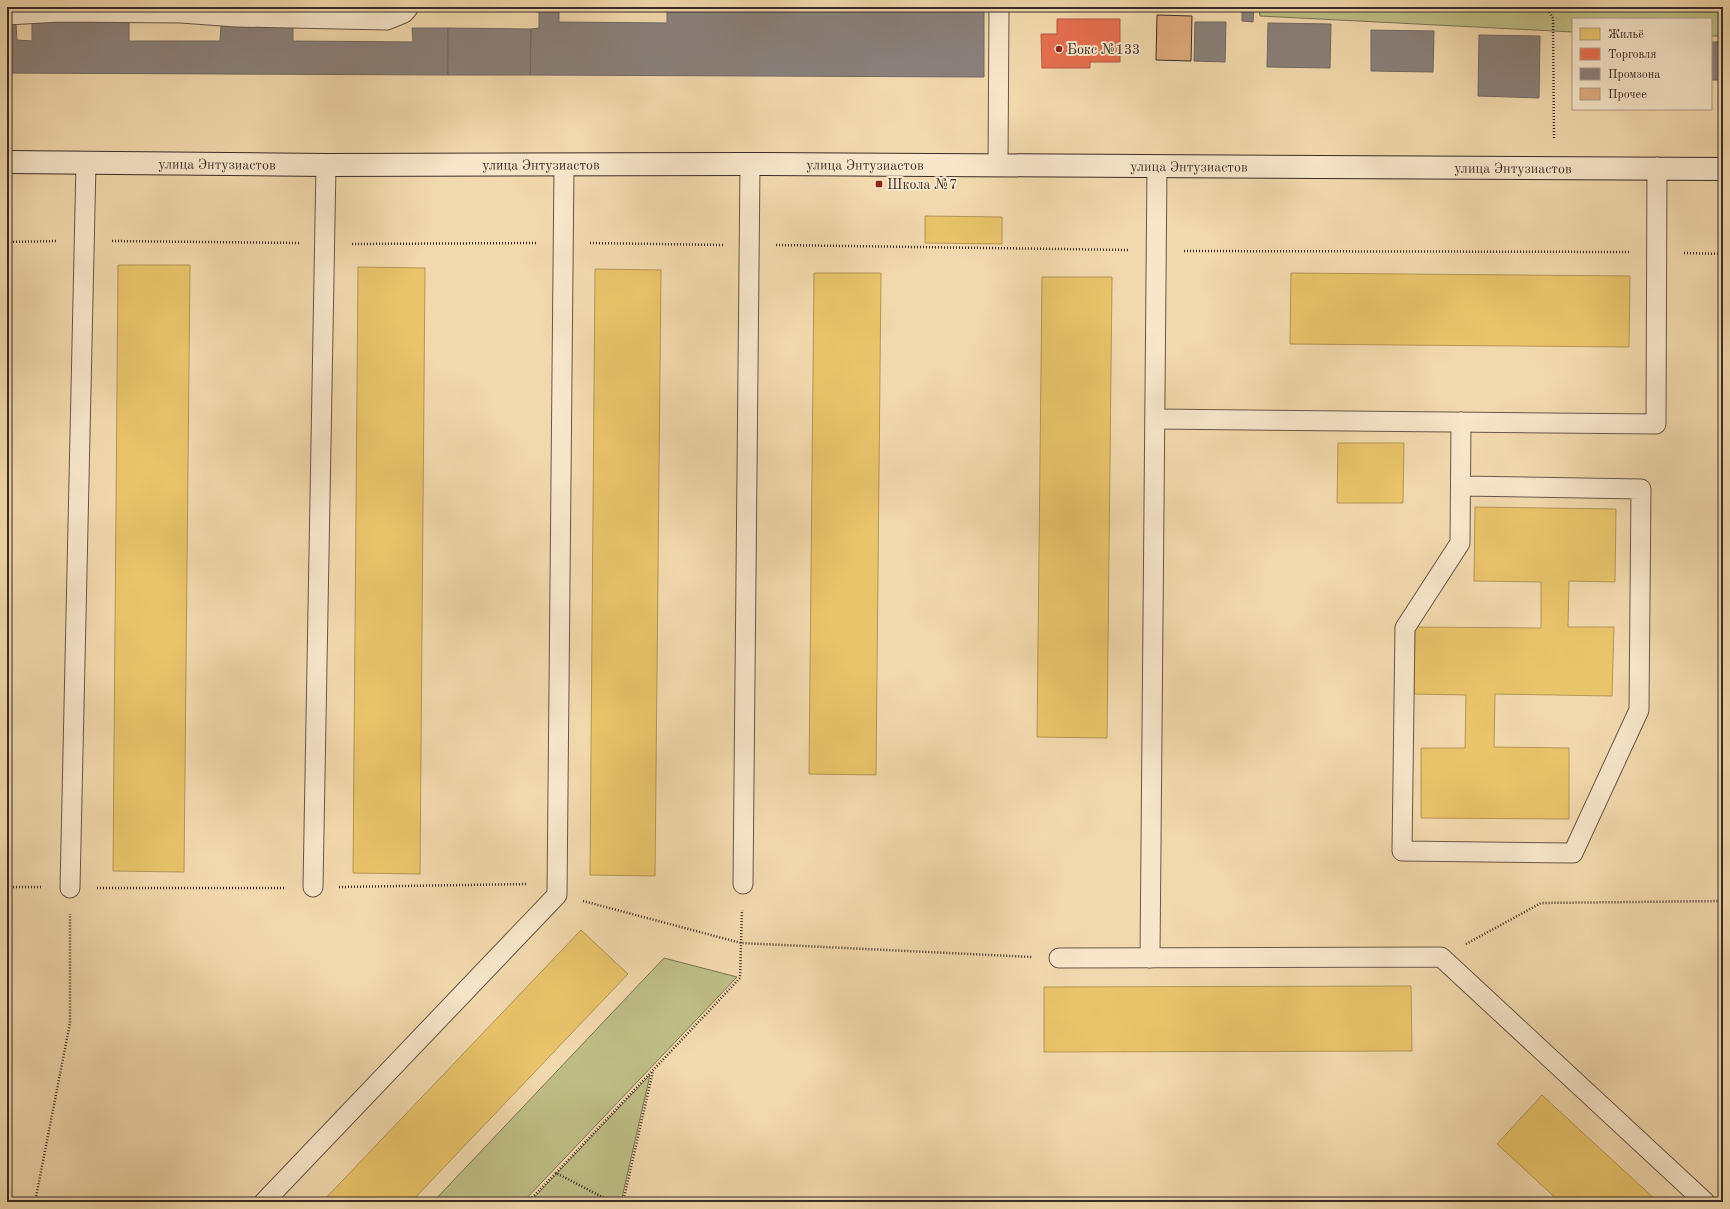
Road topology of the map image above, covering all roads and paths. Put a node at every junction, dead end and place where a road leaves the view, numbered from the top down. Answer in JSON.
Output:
{"nodes":[{"id":1,"x":409,"y":7,"type":"edge"},
{"id":2,"x":999,"y":7,"type":"edge"},
{"id":3,"x":1546,"y":7,"type":"edge"},
{"id":4,"x":7,"y":15,"type":"edge"},
{"id":5,"x":7,"y":162,"type":"edge"},
{"id":6,"x":86,"y":163,"type":"junction"},
{"id":7,"x":750,"y":164,"type":"junction"},
{"id":8,"x":326,"y":165,"type":"junction"},
{"id":9,"x":564,"y":165,"type":"junction"},
{"id":10,"x":998,"y":166,"type":"junction"},
{"id":11,"x":1157,"y":167,"type":"junction"},
{"id":12,"x":1554,"y":167,"type":"junction"},
{"id":13,"x":1657,"y":168,"type":"junction"},
{"id":14,"x":1723,"y":169,"type":"edge"},
{"id":15,"x":84,"y":240,"type":"junction"},
{"id":16,"x":7,"y":242,"type":"edge"},
{"id":17,"x":563,"y":243,"type":"junction"},
{"id":18,"x":324,"y":244,"type":"junction"},
{"id":19,"x":749,"y":245,"type":"junction"},
{"id":20,"x":1156,"y":251,"type":"junction"},
{"id":21,"x":1657,"y":252,"type":"junction"},
{"id":22,"x":1723,"y":254,"type":"edge"},
{"id":23,"x":1155,"y":419,"type":"junction"},
{"id":24,"x":1461,"y":422,"type":"junction"},
{"id":25,"x":1461,"y":486,"type":"junction"},
{"id":26,"x":743,"y":884,"type":"joint"},
{"id":27,"x":7,"y":887,"type":"edge"},
{"id":28,"x":313,"y":887,"type":"junction"},
{"id":29,"x":70,"y":888,"type":"junction"},
{"id":30,"x":557,"y":889,"type":"junction"},
{"id":31,"x":1723,"y":901,"type":"edge"},
{"id":32,"x":741,"y":943,"type":"junction"},
{"id":33,"x":1440,"y":957,"type":"junction"},
{"id":34,"x":1059,"y":958,"type":"joint"},
{"id":35,"x":1150,"y":958,"type":"junction"},
{"id":36,"x":653,"y":1070,"type":"junction"},
{"id":37,"x":556,"y":1173,"type":"junction"},
{"id":38,"x":35,"y":1202,"type":"edge"},
{"id":39,"x":264,"y":1202,"type":"edge"},
{"id":40,"x":528,"y":1202,"type":"edge"},
{"id":41,"x":612,"y":1202,"type":"edge"},
{"id":42,"x":623,"y":1202,"type":"edge"},
{"id":43,"x":1705,"y":1202,"type":"edge"}],
"edges":[{"from":1,"to":4,"type":"lane"},
{"from":2,"to":10,"type":"lane"},
{"from":3,"to":12,"type":"path"},
{"from":5,"to":6,"type":"main road","name":"улица Энтузиастов"},
{"from":6,"to":8,"type":"main road","name":"улица Энтузиастов"},
{"from":6,"to":15,"type":"lane"},
{"from":7,"to":9,"type":"main road","name":"улица Энтузиастов"},
{"from":7,"to":10,"type":"main road","name":"улица Энтузиастов"},
{"from":7,"to":19,"type":"lane"},
{"from":8,"to":9,"type":"main road","name":"улица Энтузиастов"},
{"from":8,"to":18,"type":"lane"},
{"from":9,"to":17,"type":"lane"},
{"from":10,"to":11,"type":"main road","name":"улица Энтузиастов"},
{"from":11,"to":12,"type":"main road","name":"улица Энтузиастов"},
{"from":11,"to":20,"type":"lane"},
{"from":12,"to":13,"type":"main road","name":"улица Энтузиастов"},
{"from":13,"to":14,"type":"main road","name":"улица Энтузиастов"},
{"from":13,"to":21,"type":"lane"},
{"from":15,"to":16,"type":"path"},
{"from":15,"to":18,"type":"path"},
{"from":15,"to":29,"type":"lane"},
{"from":17,"to":18,"type":"path"},
{"from":17,"to":19,"type":"path"},
{"from":17,"to":30,"type":"lane"},
{"from":18,"to":28,"type":"lane"},
{"from":19,"to":20,"type":"path"},
{"from":19,"to":26,"type":"lane"},
{"from":20,"to":21,"type":"path"},
{"from":20,"to":23,"type":"lane"},
{"from":21,"to":22,"type":"path"},
{"from":21,"to":24,"type":"lane"},
{"from":23,"to":24,"type":"lane"},
{"from":23,"to":35,"type":"lane"},
{"from":24,"to":25,"type":"lane"},
{"from":25,"to":25,"type":"lane"},
{"from":26,"to":32,"type":"path"},
{"from":27,"to":29,"type":"path"},
{"from":28,"to":29,"type":"path"},
{"from":28,"to":30,"type":"path"},
{"from":29,"to":38,"type":"path"},
{"from":30,"to":32,"type":"path"},
{"from":30,"to":39,"type":"lane"},
{"from":31,"to":33,"type":"path"},
{"from":32,"to":34,"type":"path"},
{"from":32,"to":36,"type":"path"},
{"from":33,"to":35,"type":"lane"},
{"from":33,"to":43,"type":"lane"},
{"from":34,"to":35,"type":"lane"},
{"from":36,"to":37,"type":"path"},
{"from":36,"to":42,"type":"path"},
{"from":37,"to":40,"type":"path"},
{"from":37,"to":41,"type":"path"}]}
